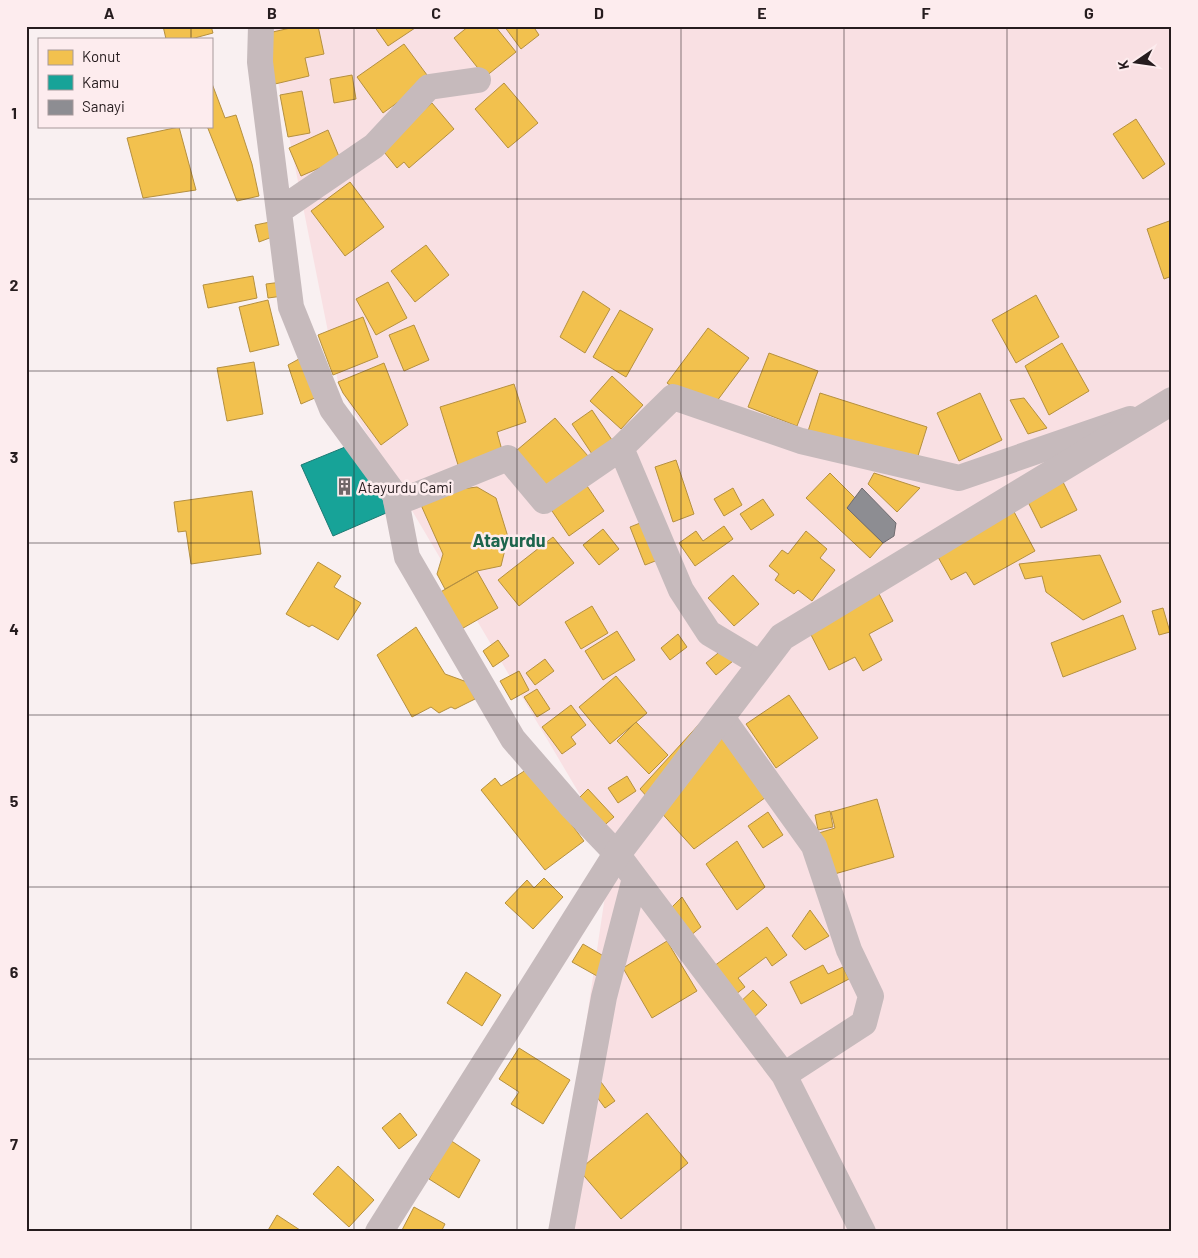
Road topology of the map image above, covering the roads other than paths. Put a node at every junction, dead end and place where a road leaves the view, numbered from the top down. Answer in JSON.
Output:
{"nodes":[{"id":1,"x":261,"y":26,"type":"edge"},
{"id":2,"x":478,"y":80,"type":"dead end"},
{"id":3,"x":278,"y":211,"type":"junction"},
{"id":4,"x":1166,"y":405,"type":"edge"},
{"id":5,"x":621,"y":448,"type":"junction"},
{"id":6,"x":396,"y":501,"type":"junction"},
{"id":7,"x":761,"y":664,"type":"junction"},
{"id":8,"x":721,"y":716,"type":"junction"},
{"id":9,"x":617,"y":854,"type":"junction"},
{"id":10,"x":635,"y":878,"type":"junction"},
{"id":11,"x":784,"y":1075,"type":"junction"},
{"id":12,"x":380,"y":1232,"type":"edge"},
{"id":13,"x":561,"y":1232,"type":"edge"},
{"id":14,"x":863,"y":1232,"type":"edge"}],
"edges":[{"from":1,"to":3,"type":"street"},
{"from":2,"to":3,"type":"street"},
{"from":3,"to":6,"type":"street"},
{"from":4,"to":5,"type":"street"},
{"from":4,"to":7,"type":"street"},
{"from":5,"to":6,"type":"street"},
{"from":5,"to":7,"type":"street"},
{"from":6,"to":9,"type":"street"},
{"from":7,"to":8,"type":"street"},
{"from":8,"to":9,"type":"street"},
{"from":8,"to":11,"type":"street"},
{"from":9,"to":10,"type":"street"},
{"from":9,"to":12,"type":"street"},
{"from":10,"to":11,"type":"street"},
{"from":10,"to":13,"type":"street"},
{"from":11,"to":14,"type":"street"}]}
